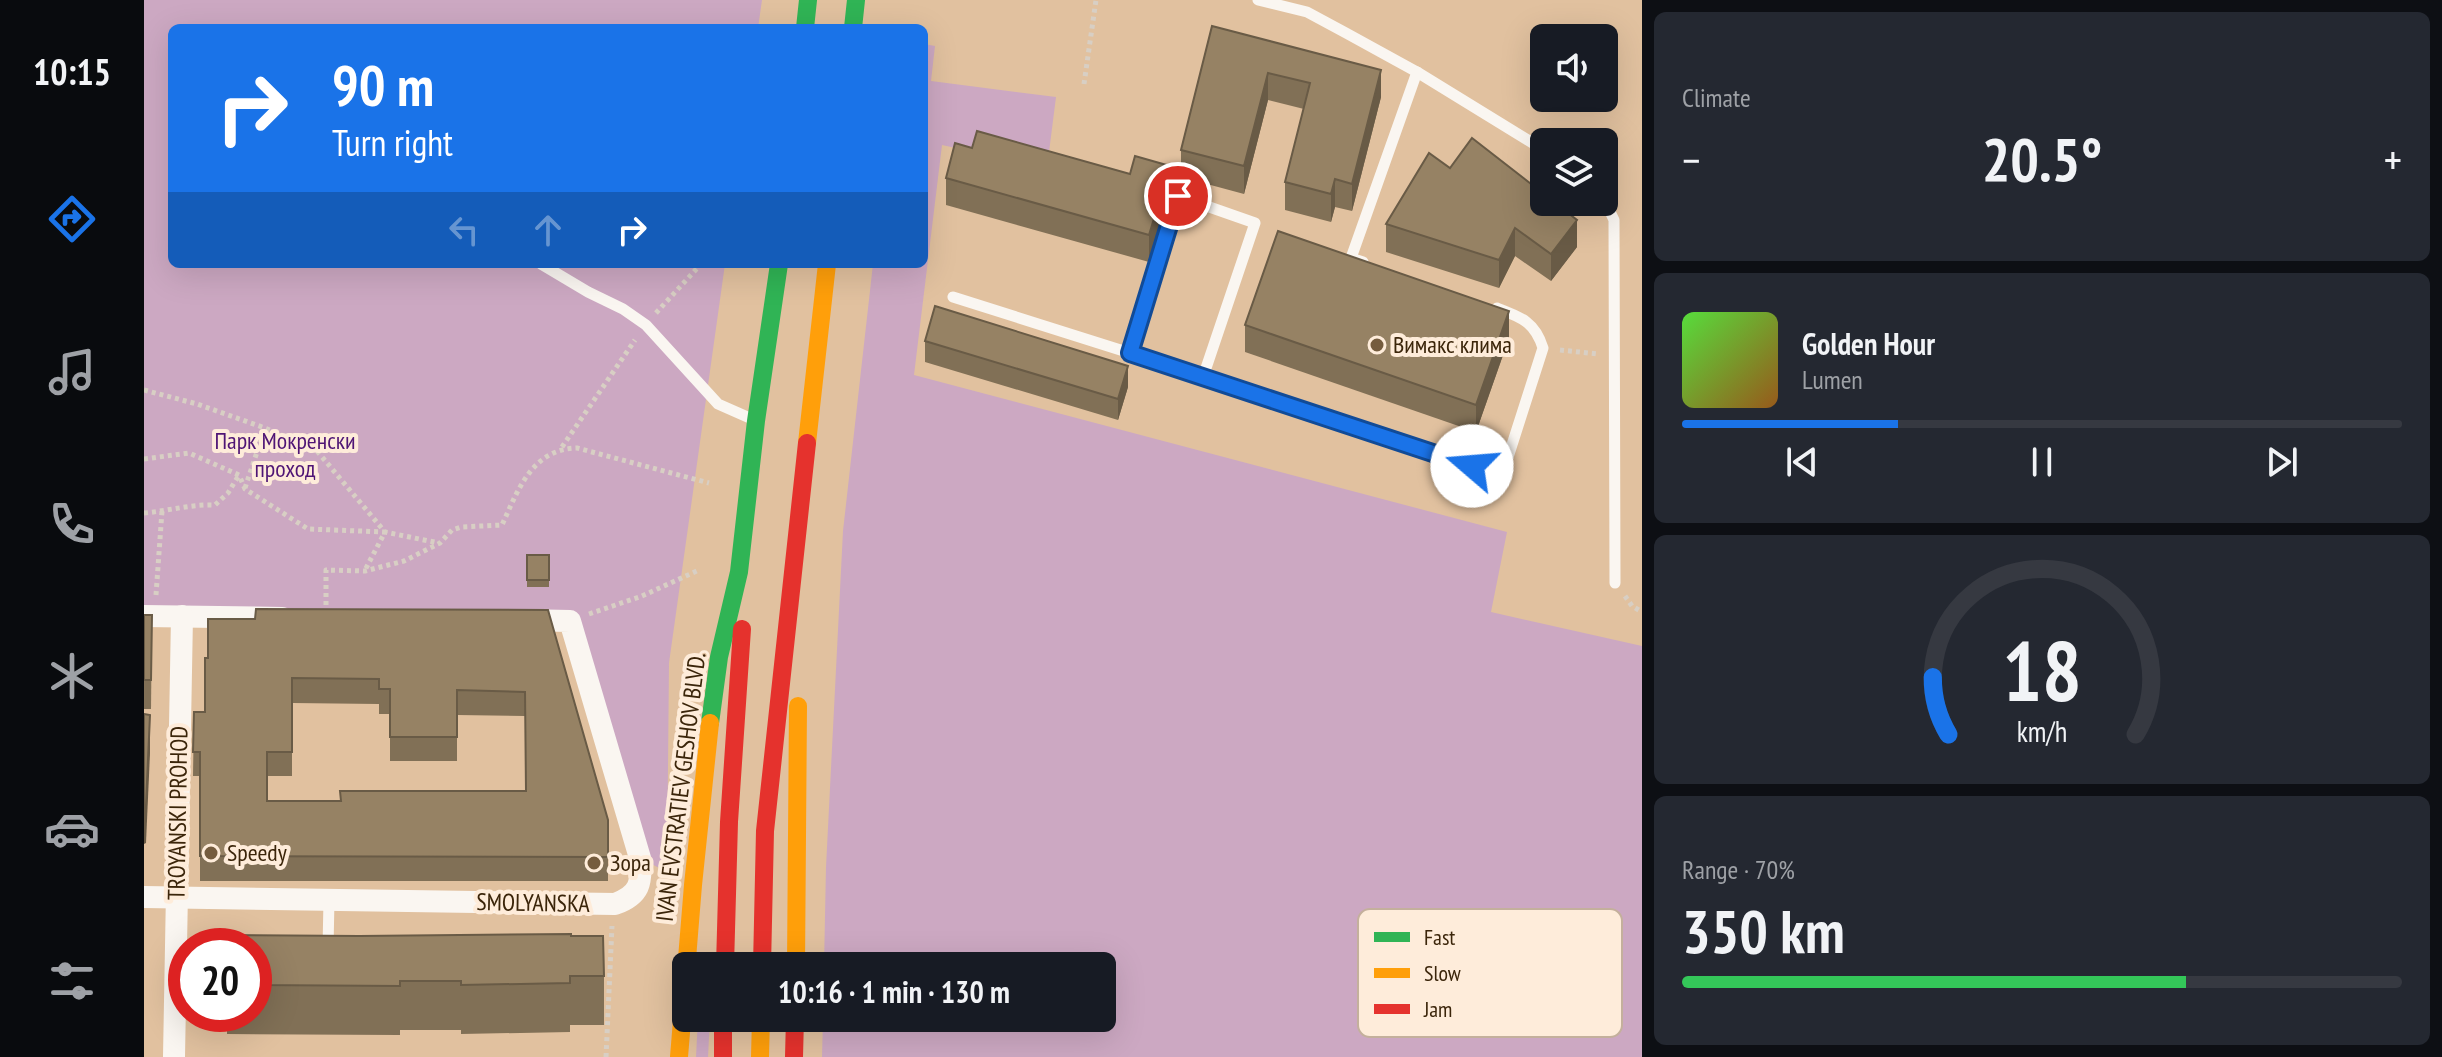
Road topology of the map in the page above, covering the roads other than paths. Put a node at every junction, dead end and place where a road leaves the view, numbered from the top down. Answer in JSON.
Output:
{"nodes":[{"id":1,"x":808,"y":0,"type":"edge"},
{"id":2,"x":856,"y":0,"type":"edge"},
{"id":3,"x":1258,"y":0,"type":"edge"},
{"id":4,"x":805,"y":24,"type":"edge"},
{"id":5,"x":853,"y":24,"type":"edge"},
{"id":6,"x":1417,"y":72,"type":"junction"},
{"id":7,"x":1530,"y":141,"type":"edge"},
{"id":8,"x":1612,"y":216,"type":"edge"},
{"id":9,"x":548,"y":268,"type":"edge"},
{"id":10,"x":778,"y":268,"type":"edge"},
{"id":11,"x":827,"y":268,"type":"edge"},
{"id":12,"x":1380,"y":268,"type":"edge"},
{"id":13,"x":953,"y":297,"type":"dead end"},
{"id":14,"x":1482,"y":303,"type":"edge"},
{"id":15,"x":1130,"y":353,"type":"junction"},
{"id":16,"x":1203,"y":377,"type":"junction"},
{"id":17,"x":756,"y":421,"type":"junction"},
{"id":18,"x":797,"y":550,"type":"junction"},
{"id":19,"x":739,"y":572,"type":"junction"},
{"id":20,"x":1615,"y":583,"type":"dead end"},
{"id":21,"x":149,"y":616,"type":"edge"},
{"id":22,"x":182,"y":616,"type":"junction"},
{"id":23,"x":326,"y":618,"type":"edge"},
{"id":24,"x":506,"y":620,"type":"edge"},
{"id":25,"x":144,"y":897,"type":"edge"},
{"id":26,"x":176,"y":898,"type":"junction"},
{"id":27,"x":329,"y":900,"type":"junction"},
{"id":28,"x":179,"y":928,"type":"edge"},
{"id":29,"x":328,"y":950,"type":"edge"},
{"id":30,"x":725,"y":952,"type":"edge"},
{"id":31,"x":762,"y":952,"type":"edge"},
{"id":32,"x":796,"y":952,"type":"edge"},
{"id":33,"x":176,"y":1032,"type":"edge"},
{"id":34,"x":723,"y":1032,"type":"edge"},
{"id":35,"x":761,"y":1032,"type":"edge"},
{"id":36,"x":795,"y":1032,"type":"edge"},
{"id":37,"x":174,"y":1057,"type":"edge"},
{"id":38,"x":679,"y":1057,"type":"edge"},
{"id":39,"x":723,"y":1057,"type":"edge"},
{"id":40,"x":760,"y":1057,"type":"edge"},
{"id":41,"x":794,"y":1057,"type":"edge"}],
"edges":[{"from":1,"to":4,"type":"main road"},
{"from":2,"to":5,"type":"main road"},
{"from":3,"to":6,"type":"lane"},
{"from":6,"to":7,"type":"lane"},
{"from":6,"to":12,"type":"lane"},
{"from":8,"to":20,"type":"lane"},
{"from":9,"to":17,"type":"lane"},
{"from":10,"to":17,"type":"main road","name":"IVAN EVSTRATIEV GESHOV BLVD."},
{"from":11,"to":18,"type":"main road"},
{"from":13,"to":15,"type":"lane"},
{"from":14,"to":16,"type":"lane"},
{"from":15,"to":16,"type":"lane"},
{"from":15,"to":16,"type":"lane"},
{"from":17,"to":19,"type":"main road","name":"IVAN EVSTRATIEV GESHOV BLVD."},
{"from":18,"to":31,"type":"main road"},
{"from":18,"to":32,"type":"main road"},
{"from":19,"to":30,"type":"main road","name":"IVAN EVSTRATIEV GESHOV BLVD."},
{"from":19,"to":38,"type":"main road","name":"IVAN EVSTRATIEV GESHOV BLVD."},
{"from":21,"to":22,"type":"street"},
{"from":22,"to":23,"type":"street"},
{"from":22,"to":26,"type":"street","name":"TROYANSKI PROHOD"},
{"from":24,"to":27,"type":"street","name":"SMOLYANSKA"},
{"from":25,"to":26,"type":"street","name":"SMOLYANSKA"},
{"from":26,"to":27,"type":"street","name":"SMOLYANSKA"},
{"from":26,"to":28,"type":"street","name":"TROYANSKI PROHOD"},
{"from":27,"to":29,"type":"lane"},
{"from":33,"to":37,"type":"street","name":"TROYANSKI PROHOD"},
{"from":34,"to":39,"type":"main road"},
{"from":35,"to":40,"type":"main road"},
{"from":36,"to":41,"type":"main road"}]}
